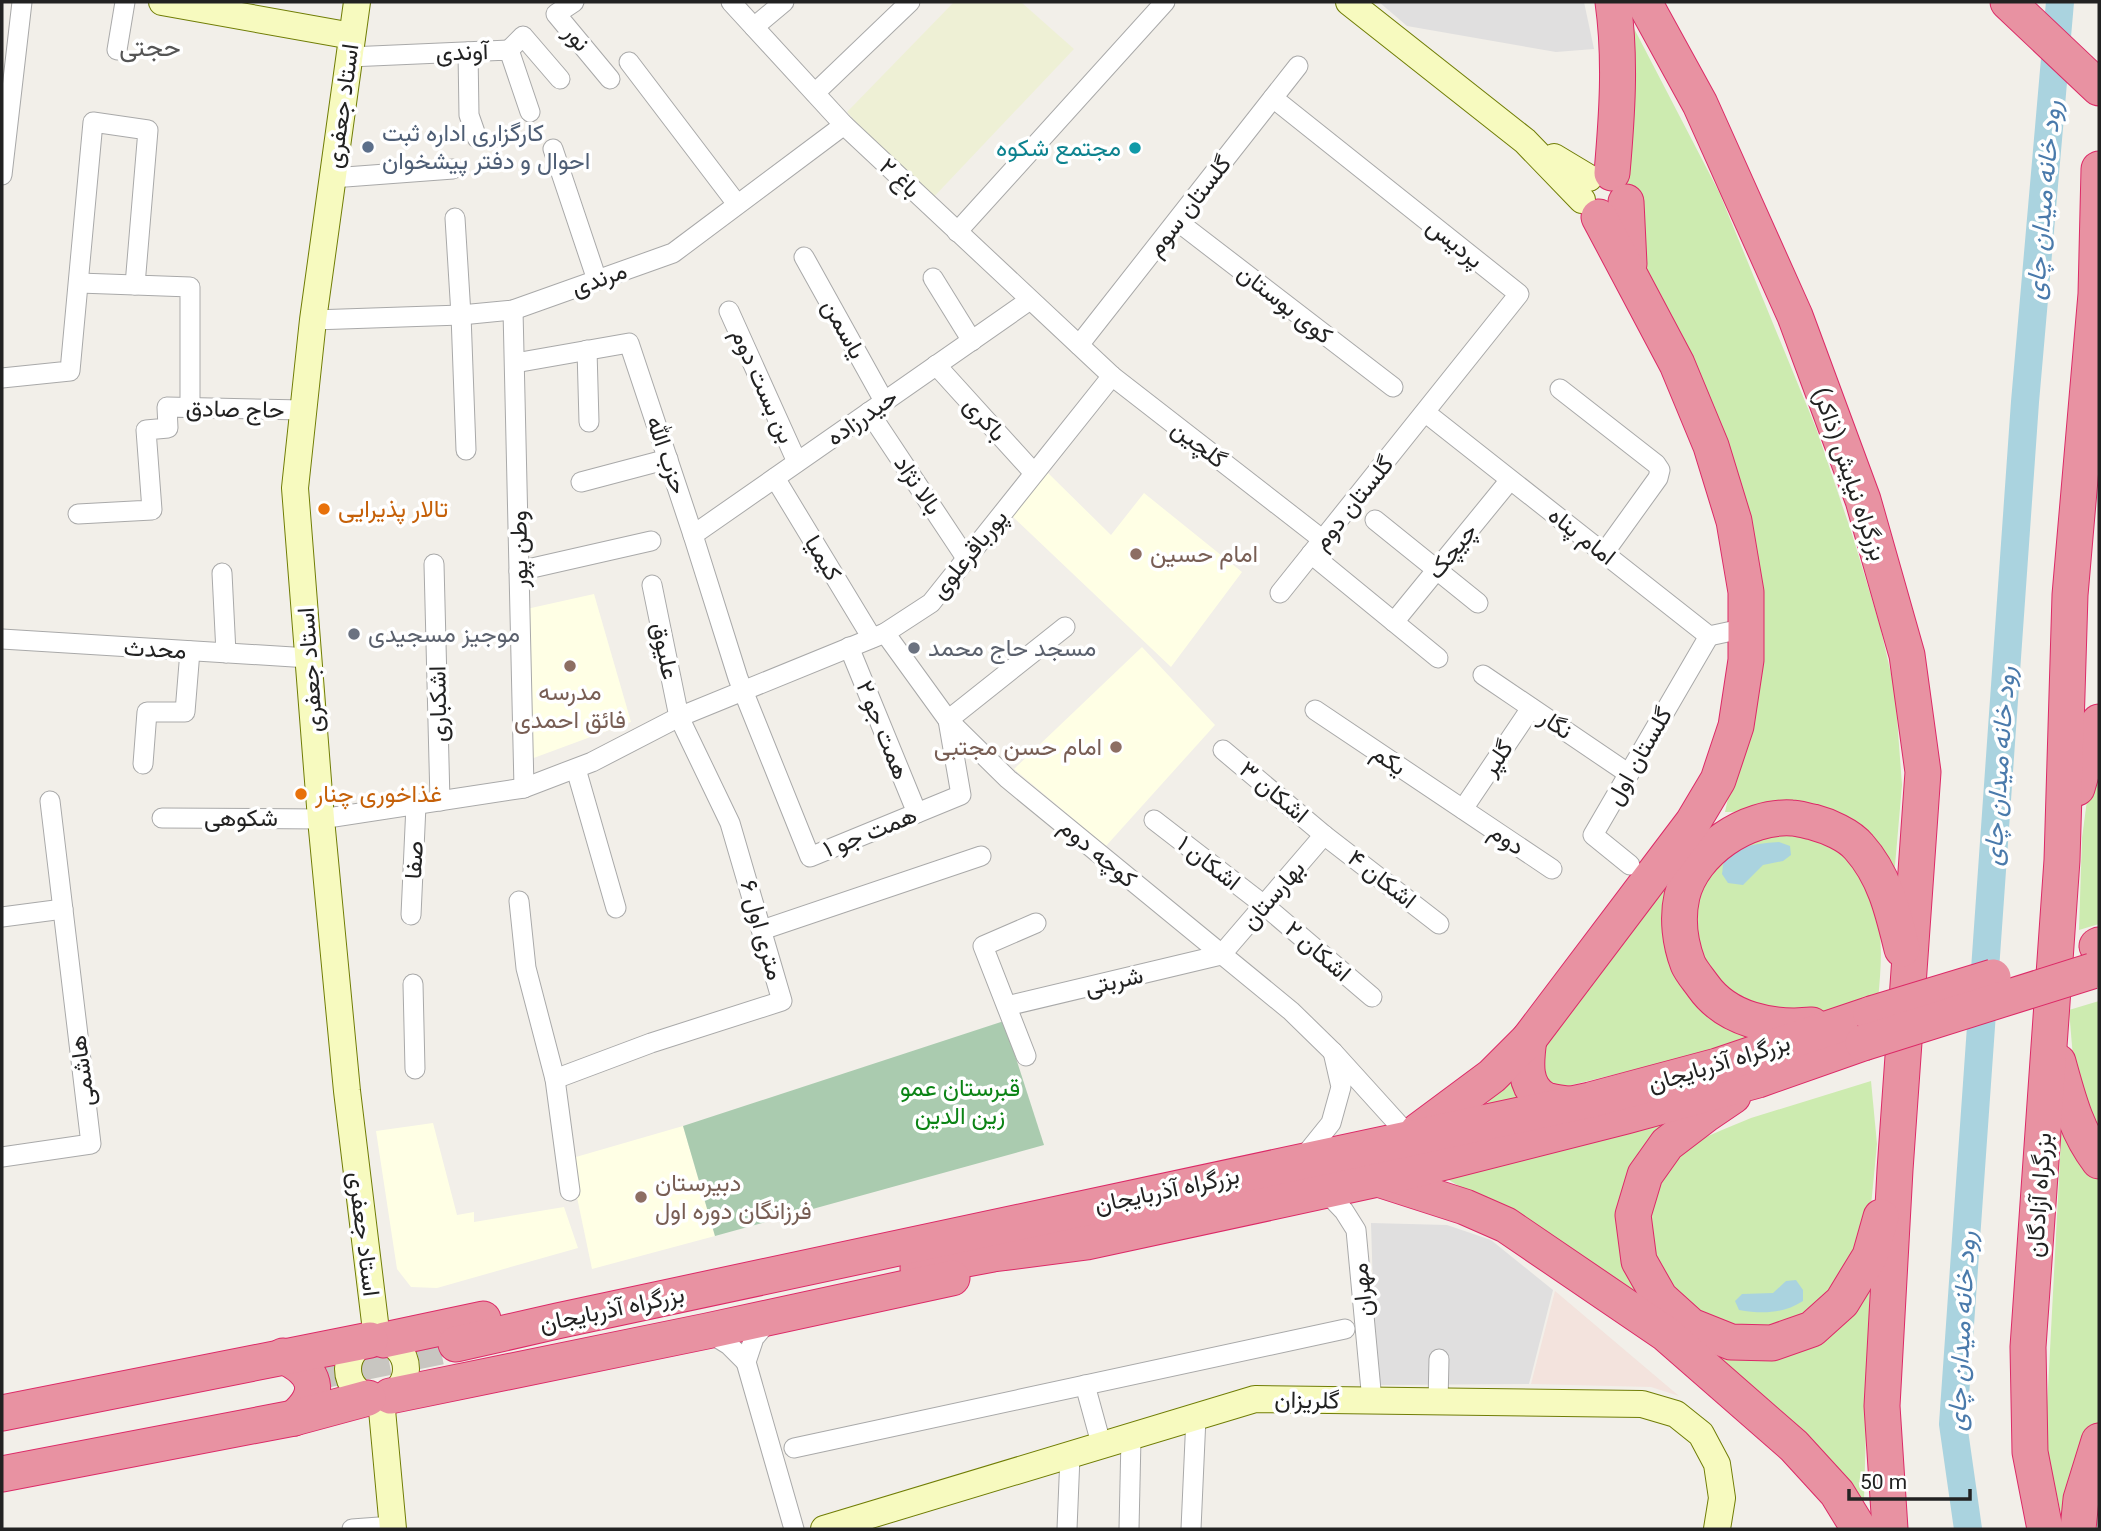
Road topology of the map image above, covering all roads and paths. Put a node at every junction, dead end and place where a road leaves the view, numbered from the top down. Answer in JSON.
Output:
{"nodes":[{"id":1,"x":22,"y":2,"type":"edge"},
{"id":2,"x":125,"y":2,"type":"edge"},
{"id":3,"x":162,"y":2,"type":"edge"},
{"id":4,"x":357,"y":2,"type":"edge"},
{"id":5,"x":574,"y":2,"type":"edge"},
{"id":6,"x":731,"y":2,"type":"edge"},
{"id":7,"x":784,"y":2,"type":"edge"},
{"id":8,"x":910,"y":2,"type":"edge"},
{"id":9,"x":1165,"y":2,"type":"edge"},
{"id":10,"x":1349,"y":2,"type":"edge"},
{"id":11,"x":1613,"y":2,"type":"edge"},
{"id":12,"x":1644,"y":2,"type":"edge"},
{"id":13,"x":2008,"y":2,"type":"edge"},
{"id":14,"x":754,"y":27,"type":"junction"},
{"id":15,"x":351,"y":46,"type":"junction"},
{"id":16,"x":1668,"y":47,"type":"junction"},
{"id":17,"x":117,"y":50,"type":"dead end"},
{"id":18,"x":509,"y":50,"type":"junction"},
{"id":19,"x":468,"y":52,"type":"junction"},
{"id":20,"x":629,"y":62,"type":"dead end"},
{"id":21,"x":1298,"y":66,"type":"dead end"},
{"id":22,"x":560,"y":79,"type":"dead end"},
{"id":23,"x":610,"y":79,"type":"dead end"},
{"id":24,"x":2099,"y":88,"type":"edge"},
{"id":25,"x":815,"y":93,"type":"junction"},
{"id":26,"x":1273,"y":98,"type":"junction"},
{"id":27,"x":1618,"y":107,"type":"junction"},
{"id":28,"x":530,"y":112,"type":"dead end"},
{"id":29,"x":844,"y":125,"type":"junction"},
{"id":30,"x":477,"y":138,"type":"dead end"},
{"id":31,"x":553,"y":149,"type":"dead end"},
{"id":32,"x":453,"y":169,"type":"dead end"},
{"id":33,"x":2099,"y":169,"type":"edge"},
{"id":34,"x":2,"y":176,"type":"edge"},
{"id":35,"x":332,"y":178,"type":"junction"},
{"id":36,"x":1602,"y":194,"type":"junction"},
{"id":37,"x":737,"y":204,"type":"junction"},
{"id":38,"x":454,"y":218,"type":"dead end"},
{"id":39,"x":1177,"y":221,"type":"junction"},
{"id":40,"x":957,"y":232,"type":"junction"},
{"id":41,"x":804,"y":257,"type":"dead end"},
{"id":42,"x":933,"y":278,"type":"dead end"},
{"id":43,"x":597,"y":280,"type":"junction"},
{"id":44,"x":79,"y":283,"type":"junction"},
{"id":45,"x":135,"y":285,"type":"junction"},
{"id":46,"x":1030,"y":300,"type":"junction"},
{"id":47,"x":2098,"y":309,"type":"edge"},
{"id":48,"x":513,"y":310,"type":"junction"},
{"id":49,"x":729,"y":311,"type":"dead end"},
{"id":50,"x":461,"y":316,"type":"junction"},
{"id":51,"x":313,"y":320,"type":"junction"},
{"id":52,"x":972,"y":341,"type":"junction"},
{"id":53,"x":1079,"y":345,"type":"junction"},
{"id":54,"x":587,"y":350,"type":"junction"},
{"id":55,"x":514,"y":363,"type":"junction"},
{"id":56,"x":936,"y":365,"type":"junction"},
{"id":57,"x":1112,"y":376,"type":"junction"},
{"id":58,"x":2,"y":378,"type":"edge"},
{"id":59,"x":1392,"y":387,"type":"dead end"},
{"id":60,"x":1560,"y":389,"type":"dead end"},
{"id":61,"x":190,"y":407,"type":"junction"},
{"id":62,"x":876,"y":407,"type":"junction"},
{"id":63,"x":303,"y":410,"type":"junction"},
{"id":64,"x":1426,"y":413,"type":"junction"},
{"id":65,"x":589,"y":422,"type":"dead end"},
{"id":66,"x":466,"y":450,"type":"dead end"},
{"id":67,"x":668,"y":459,"type":"junction"},
{"id":68,"x":797,"y":462,"type":"junction"},
{"id":69,"x":1034,"y":473,"type":"junction"},
{"id":70,"x":775,"y":478,"type":"junction"},
{"id":71,"x":1510,"y":480,"type":"junction"},
{"id":72,"x":581,"y":482,"type":"dead end"},
{"id":73,"x":78,"y":514,"type":"dead end"},
{"id":74,"x":1375,"y":520,"type":"dead end"},
{"id":75,"x":694,"y":534,"type":"junction"},
{"id":76,"x":652,"y":541,"type":"dead end"},
{"id":77,"x":1317,"y":547,"type":"junction"},
{"id":78,"x":1604,"y":553,"type":"junction"},
{"id":79,"x":966,"y":558,"type":"junction"},
{"id":80,"x":434,"y":564,"type":"dead end"},
{"id":81,"x":1437,"y":570,"type":"junction"},
{"id":82,"x":519,"y":571,"type":"junction"},
{"id":83,"x":222,"y":573,"type":"dead end"},
{"id":84,"x":652,"y":585,"type":"dead end"},
{"id":85,"x":1280,"y":593,"type":"dead end"},
{"id":86,"x":1478,"y":603,"type":"dead end"},
{"id":87,"x":1394,"y":622,"type":"junction"},
{"id":88,"x":1065,"y":627,"type":"dead end"},
{"id":89,"x":1746,"y":628,"type":"junction"},
{"id":90,"x":878,"y":635,"type":"junction"},
{"id":91,"x":1709,"y":636,"type":"junction"},
{"id":92,"x":2,"y":639,"type":"edge"},
{"id":93,"x":849,"y":647,"type":"junction"},
{"id":94,"x":190,"y":651,"type":"junction"},
{"id":95,"x":226,"y":653,"type":"junction"},
{"id":96,"x":309,"y":658,"type":"junction"},
{"id":97,"x":1438,"y":658,"type":"dead end"},
{"id":98,"x":1483,"y":675,"type":"dead end"},
{"id":99,"x":740,"y":685,"type":"junction"},
{"id":100,"x":1531,"y":708,"type":"junction"},
{"id":101,"x":1315,"y":710,"type":"dead end"},
{"id":102,"x":679,"y":717,"type":"junction"},
{"id":103,"x":948,"y":720,"type":"junction"},
{"id":104,"x":2099,"y":722,"type":"edge"},
{"id":105,"x":1223,"y":750,"type":"dead end"},
{"id":106,"x":143,"y":764,"type":"dead end"},
{"id":107,"x":576,"y":769,"type":"junction"},
{"id":108,"x":1629,"y":774,"type":"junction"},
{"id":109,"x":524,"y":788,"type":"junction"},
{"id":110,"x":50,"y":801,"type":"dead end"},
{"id":111,"x":440,"y":801,"type":"junction"},
{"id":112,"x":416,"y":804,"type":"junction"},
{"id":113,"x":1463,"y":809,"type":"junction"},
{"id":114,"x":917,"y":813,"type":"junction"},
{"id":115,"x":162,"y":818,"type":"dead end"},
{"id":116,"x":321,"y":819,"type":"junction"},
{"id":117,"x":1154,"y":820,"type":"dead end"},
{"id":118,"x":1324,"y":835,"type":"junction"},
{"id":119,"x":981,"y":856,"type":"dead end"},
{"id":120,"x":2062,"y":860,"type":"junction"},
{"id":121,"x":1630,"y":865,"type":"dead end"},
{"id":122,"x":1552,"y":869,"type":"dead end"},
{"id":123,"x":519,"y":901,"type":"dead end"},
{"id":124,"x":1264,"y":905,"type":"junction"},
{"id":125,"x":615,"y":908,"type":"dead end"},
{"id":126,"x":64,"y":909,"type":"junction"},
{"id":127,"x":411,"y":915,"type":"dead end"},
{"id":128,"x":2,"y":917,"type":"edge"},
{"id":129,"x":1036,"y":923,"type":"dead end"},
{"id":130,"x":1439,"y":924,"type":"dead end"},
{"id":131,"x":762,"y":930,"type":"junction"},
{"id":132,"x":1221,"y":955,"type":"junction"},
{"id":133,"x":2098,"y":960,"type":"edge"},
{"id":134,"x":1910,"y":979,"type":"junction"},
{"id":135,"x":413,"y":984,"type":"dead end"},
{"id":136,"x":1372,"y":997,"type":"dead end"},
{"id":137,"x":1007,"y":1006,"type":"junction"},
{"id":138,"x":1867,"y":1028,"type":"junction"},
{"id":139,"x":2051,"y":1036,"type":"junction"},
{"id":140,"x":1529,"y":1039,"type":"junction"},
{"id":141,"x":1333,"y":1052,"type":"junction"},
{"id":142,"x":1026,"y":1056,"type":"dead end"},
{"id":143,"x":415,"y":1069,"type":"dead end"},
{"id":144,"x":555,"y":1079,"type":"junction"},
{"id":145,"x":1758,"y":1080,"type":"junction"},
{"id":146,"x":1568,"y":1104,"type":"junction"},
{"id":147,"x":1410,"y":1137,"type":"junction"},
{"id":148,"x":2,"y":1157,"type":"edge"},
{"id":149,"x":1300,"y":1161,"type":"junction"},
{"id":150,"x":2099,"y":1161,"type":"edge"},
{"id":151,"x":1895,"y":1170,"type":"junction"},
{"id":152,"x":1378,"y":1178,"type":"junction"},
{"id":153,"x":1324,"y":1190,"type":"junction"},
{"id":154,"x":570,"y":1192,"type":"dead end"},
{"id":155,"x":1087,"y":1242,"type":"junction"},
{"id":156,"x":772,"y":1317,"type":"junction"},
{"id":157,"x":1345,"y":1329,"type":"dead end"},
{"id":158,"x":707,"y":1331,"type":"junction"},
{"id":159,"x":377,"y":1340,"type":"junction"},
{"id":160,"x":461,"y":1353,"type":"junction"},
{"id":161,"x":1439,"y":1359,"type":"dead end"},
{"id":162,"x":746,"y":1362,"type":"junction"},
{"id":163,"x":1085,"y":1385,"type":"junction"},
{"id":164,"x":296,"y":1386,"type":"junction"},
{"id":165,"x":380,"y":1398,"type":"junction"},
{"id":166,"x":1372,"y":1401,"type":"junction"},
{"id":167,"x":1438,"y":1402,"type":"junction"},
{"id":168,"x":2,"y":1413,"type":"edge"},
{"id":169,"x":1196,"y":1418,"type":"junction"},
{"id":170,"x":2,"y":1433,"type":"edge"},
{"id":171,"x":1130,"y":1438,"type":"junction"},
{"id":172,"x":2099,"y":1441,"type":"edge"},
{"id":173,"x":1102,"y":1447,"type":"junction"},
{"id":174,"x":794,"y":1448,"type":"dead end"},
{"id":175,"x":1070,"y":1456,"type":"junction"},
{"id":176,"x":2,"y":1458,"type":"edge"},
{"id":177,"x":2,"y":1474,"type":"edge"},
{"id":178,"x":393,"y":1528,"type":"edge"},
{"id":179,"x":352,"y":1529,"type":"edge"},
{"id":180,"x":794,"y":1529,"type":"edge"},
{"id":181,"x":824,"y":1529,"type":"edge"},
{"id":182,"x":1067,"y":1529,"type":"edge"},
{"id":183,"x":1129,"y":1529,"type":"edge"},
{"id":184,"x":1191,"y":1529,"type":"edge"},
{"id":185,"x":1717,"y":1529,"type":"edge"},
{"id":186,"x":1859,"y":1529,"type":"edge"},
{"id":187,"x":1890,"y":1529,"type":"edge"},
{"id":188,"x":2045,"y":1529,"type":"edge"},
{"id":189,"x":2078,"y":1529,"type":"edge"}],
"edges":[{"from":1,"to":34,"type":"street"},
{"from":2,"to":17,"type":"street"},
{"from":3,"to":15,"type":"main road"},
{"from":4,"to":15,"type":"main road","name":"استاد جعفری"},
{"from":5,"to":23,"type":"street","name":"نور"},
{"from":6,"to":14,"type":"street","name":"باغ ۲"},
{"from":7,"to":14,"type":"street"},
{"from":8,"to":25,"type":"street"},
{"from":9,"to":40,"type":"street"},
{"from":10,"to":36,"type":"main road"},
{"from":11,"to":27,"type":"highway"},
{"from":12,"to":16,"type":"highway","name":"بزرگراه نیایش (ذاکر)"},
{"from":13,"to":24,"type":"highway"},
{"from":14,"to":25,"type":"street","name":"باغ ۲"},
{"from":15,"to":19,"type":"street","name":"آوندی"},
{"from":15,"to":35,"type":"main road","name":"استاد جعفری"},
{"from":16,"to":27,"type":"highway"},
{"from":16,"to":134,"type":"highway","name":"بزرگراه نیایش (ذاکر)"},
{"from":18,"to":19,"type":"street","name":"آوندی"},
{"from":18,"to":22,"type":"street"},
{"from":18,"to":28,"type":"street","name":"آوندی"},
{"from":19,"to":30,"type":"street"},
{"from":20,"to":37,"type":"street"},
{"from":21,"to":26,"type":"street","name":"گلستان سوم"},
{"from":25,"to":29,"type":"street","name":"باغ ۲"},
{"from":26,"to":39,"type":"street","name":"گلستان سوم"},
{"from":26,"to":64,"type":"street","name":"پردیس"},
{"from":27,"to":36,"type":"highway"},
{"from":29,"to":37,"type":"street","name":"مرندی"},
{"from":29,"to":40,"type":"street","name":"باغ ۲"},
{"from":31,"to":43,"type":"street"},
{"from":32,"to":35,"type":"street"},
{"from":33,"to":47,"type":"highway"},
{"from":35,"to":51,"type":"main road","name":"استاد جعفری"},
{"from":36,"to":89,"type":"highway"},
{"from":37,"to":43,"type":"street","name":"مرندی"},
{"from":38,"to":50,"type":"street"},
{"from":39,"to":53,"type":"street","name":"گلستان سوم"},
{"from":39,"to":59,"type":"street","name":"کوی بوستان"},
{"from":40,"to":46,"type":"street","name":"باغ ۲"},
{"from":41,"to":62,"type":"street","name":"یاسمن"},
{"from":42,"to":52,"type":"street"},
{"from":43,"to":48,"type":"street","name":"مرندی"},
{"from":44,"to":45,"type":"street"},
{"from":44,"to":45,"type":"street"},
{"from":44,"to":58,"type":"street"},
{"from":45,"to":61,"type":"street"},
{"from":46,"to":52,"type":"street","name":"حیدرزاده"},
{"from":46,"to":53,"type":"street","name":"باغ ۲"},
{"from":47,"to":120,"type":"highway"},
{"from":48,"to":50,"type":"street","name":"مرندی"},
{"from":48,"to":55,"type":"street","name":"وطن پور"},
{"from":49,"to":68,"type":"street","name":"بن بست دوم"},
{"from":50,"to":51,"type":"street","name":"مرندی"},
{"from":50,"to":66,"type":"street"},
{"from":51,"to":63,"type":"main road","name":"استاد جعفری"},
{"from":52,"to":56,"type":"street","name":"حیدرزاده"},
{"from":53,"to":57,"type":"street","name":"گلچین"},
{"from":54,"to":55,"type":"street","name":"حزب الله"},
{"from":54,"to":65,"type":"street"},
{"from":54,"to":67,"type":"street","name":"حزب الله"},
{"from":55,"to":82,"type":"street","name":"وطن پور"},
{"from":56,"to":62,"type":"street","name":"حیدرزاده"},
{"from":56,"to":69,"type":"street","name":"باکری"},
{"from":57,"to":69,"type":"street","name":"پورباقرعلوی"},
{"from":57,"to":77,"type":"street","name":"گلچین"},
{"from":60,"to":78,"type":"street"},
{"from":61,"to":63,"type":"street","name":"حاج صادق"},
{"from":61,"to":73,"type":"street","name":"حاج صادق"},
{"from":62,"to":68,"type":"street","name":"حیدرزاده"},
{"from":62,"to":79,"type":"street","name":"بالا نژاد"},
{"from":63,"to":96,"type":"main road","name":"استاد جعفری"},
{"from":64,"to":71,"type":"street","name":"امام پناه"},
{"from":64,"to":77,"type":"street","name":"گلستان دوم"},
{"from":67,"to":72,"type":"street"},
{"from":67,"to":75,"type":"street","name":"حزب الله"},
{"from":68,"to":70,"type":"street","name":"حیدرزاده"},
{"from":69,"to":79,"type":"street","name":"پورباقرعلوی"},
{"from":70,"to":75,"type":"street","name":"حیدرزاده"},
{"from":70,"to":90,"type":"street","name":"کیمیا"},
{"from":71,"to":78,"type":"street","name":"امام پناه"},
{"from":71,"to":81,"type":"street","name":"چیچک"},
{"from":74,"to":81,"type":"street"},
{"from":75,"to":99,"type":"street","name":"حزب الله"},
{"from":76,"to":82,"type":"street"},
{"from":77,"to":85,"type":"street","name":"گلستان دوم"},
{"from":77,"to":87,"type":"street","name":"گلچین"},
{"from":78,"to":91,"type":"street","name":"امام پناه"},
{"from":79,"to":90,"type":"street","name":"پورباقرعلوی"},
{"from":80,"to":111,"type":"street","name":"اشکباری"},
{"from":81,"to":86,"type":"street"},
{"from":81,"to":87,"type":"street","name":"چیچک"},
{"from":82,"to":109,"type":"street","name":"وطن پور"},
{"from":83,"to":95,"type":"street"},
{"from":84,"to":102,"type":"street","name":"علیوق"},
{"from":87,"to":97,"type":"street","name":"گلچین"},
{"from":88,"to":103,"type":"street"},
{"from":89,"to":91,"type":"street"},
{"from":89,"to":140,"type":"highway"},
{"from":90,"to":93,"type":"street","name":"پورباقرعلوی"},
{"from":90,"to":103,"type":"street","name":"کوچه دوم"},
{"from":91,"to":108,"type":"street","name":"گلستان اول"},
{"from":92,"to":94,"type":"street","name":"محدث"},
{"from":93,"to":99,"type":"street","name":"پورباقرعلوی"},
{"from":93,"to":114,"type":"street","name":"همت جو ۲"},
{"from":94,"to":95,"type":"street","name":"محدث"},
{"from":94,"to":106,"type":"street"},
{"from":95,"to":96,"type":"street","name":"محدث"},
{"from":96,"to":116,"type":"main road","name":"استاد جعفری"},
{"from":98,"to":100,"type":"street","name":"نگار"},
{"from":99,"to":102,"type":"street","name":"پورباقرعلوی"},
{"from":99,"to":114,"type":"street","name":"همت جو ۱"},
{"from":100,"to":108,"type":"street","name":"نگار"},
{"from":100,"to":113,"type":"street","name":"گلپر"},
{"from":101,"to":113,"type":"street","name":"یکم"},
{"from":102,"to":107,"type":"street","name":"پورباقرعلوی"},
{"from":102,"to":131,"type":"street","name":"۶ متری اول"},
{"from":103,"to":114,"type":"street","name":"همت جو ۱"},
{"from":103,"to":132,"type":"street","name":"کوچه دوم"},
{"from":104,"to":120,"type":"highway"},
{"from":105,"to":118,"type":"street","name":"اشکان ۳"},
{"from":107,"to":109,"type":"street","name":"پورباقرعلوی"},
{"from":107,"to":125,"type":"street"},
{"from":108,"to":121,"type":"street","name":"گلستان اول"},
{"from":109,"to":111,"type":"street","name":"شکوهی"},
{"from":110,"to":126,"type":"street"},
{"from":111,"to":112,"type":"street","name":"شکوهی"},
{"from":112,"to":116,"type":"street","name":"شکوهی"},
{"from":112,"to":127,"type":"street","name":"صفا"},
{"from":113,"to":122,"type":"street","name":"دوم"},
{"from":115,"to":116,"type":"street","name":"شکوهی"},
{"from":116,"to":159,"type":"main road","name":"استاد جعفری"},
{"from":117,"to":124,"type":"street","name":"اشکان ۱"},
{"from":118,"to":124,"type":"street","name":"بهارستان"},
{"from":118,"to":130,"type":"street","name":"اشکان ۴"},
{"from":119,"to":131,"type":"street"},
{"from":120,"to":139,"type":"highway","name":"بزرگراه آزادگان"},
{"from":123,"to":144,"type":"street"},
{"from":124,"to":132,"type":"street","name":"بهارستان"},
{"from":124,"to":136,"type":"street","name":"اشکان ۲"},
{"from":126,"to":128,"type":"street"},
{"from":126,"to":148,"type":"street","name":"هاشمی"},
{"from":129,"to":137,"type":"street"},
{"from":131,"to":144,"type":"street","name":"۶ متری اول"},
{"from":132,"to":137,"type":"street","name":"شربتی"},
{"from":132,"to":141,"type":"street","name":"کوچه دوم"},
{"from":133,"to":138,"type":"highway","bridge":true},
{"from":134,"to":138,"type":"highway"},
{"from":134,"to":151,"type":"highway"},
{"from":135,"to":143,"type":"street"},
{"from":137,"to":142,"type":"street"},
{"from":138,"to":145,"type":"highway","name":"بزرگراه آذربایجان"},
{"from":138,"to":146,"type":"highway","name":"بزرگراه آذربایجان"},
{"from":139,"to":150,"type":"highway"},
{"from":139,"to":188,"type":"highway","name":"بزرگراه آزادگان"},
{"from":140,"to":146,"type":"highway"},
{"from":140,"to":147,"type":"highway"},
{"from":141,"to":147,"type":"street","name":"کوچه دوم"},
{"from":141,"to":149,"type":"street"},
{"from":144,"to":154,"type":"street"},
{"from":145,"to":151,"type":"highway"},
{"from":145,"to":152,"type":"highway","name":"بزرگراه آذربایجان"},
{"from":146,"to":147,"type":"highway","name":"بزرگراه آذربایجان"},
{"from":147,"to":149,"type":"highway","name":"بزرگراه آذربایجان"},
{"from":149,"to":160,"type":"highway","name":"بزرگراه آذربایجان"},
{"from":151,"to":187,"type":"highway"},
{"from":152,"to":153,"type":"highway","name":"بزرگراه آذربایجان"},
{"from":152,"to":186,"type":"highway"},
{"from":153,"to":155,"type":"highway","name":"بزرگراه آذربایجان"},
{"from":153,"to":166,"type":"street","name":"مهران"},
{"from":155,"to":156,"type":"highway"},
{"from":155,"to":160,"type":"highway","name":"بزرگراه آذربایجان"},
{"from":156,"to":158,"type":"highway"},
{"from":156,"to":162,"type":"street"},
{"from":157,"to":163,"type":"street"},
{"from":158,"to":160,"type":"highway"},
{"from":158,"to":162,"type":"street"},
{"from":159,"to":160,"type":"highway"},
{"from":159,"to":164,"type":"highway"},
{"from":159,"to":165,"type":"main road"},
{"from":159,"to":165,"type":"main road"},
{"from":160,"to":165,"type":"highway"},
{"from":161,"to":167,"type":"street"},
{"from":162,"to":180,"type":"street"},
{"from":163,"to":173,"type":"street"},
{"from":163,"to":174,"type":"street"},
{"from":164,"to":165,"type":"highway"},
{"from":164,"to":168,"type":"highway"},
{"from":164,"to":170,"type":"highway"},
{"from":164,"to":176,"type":"highway"},
{"from":164,"to":177,"type":"highway"},
{"from":165,"to":178,"type":"main road"},
{"from":166,"to":167,"type":"main road","name":"گلریزان"},
{"from":166,"to":169,"type":"main road","name":"گلریزان"},
{"from":167,"to":185,"type":"main road","name":"گلریزان"},
{"from":169,"to":171,"type":"main road","name":"گلریزان"},
{"from":169,"to":184,"type":"street"},
{"from":171,"to":173,"type":"main road","name":"گلریزان"},
{"from":171,"to":183,"type":"street"},
{"from":172,"to":189,"type":"highway"},
{"from":173,"to":175,"type":"main road","name":"گلریزان"},
{"from":175,"to":181,"type":"main road","name":"گلریزان"},
{"from":175,"to":182,"type":"street"},
{"from":178,"to":179,"type":"street"}]}
